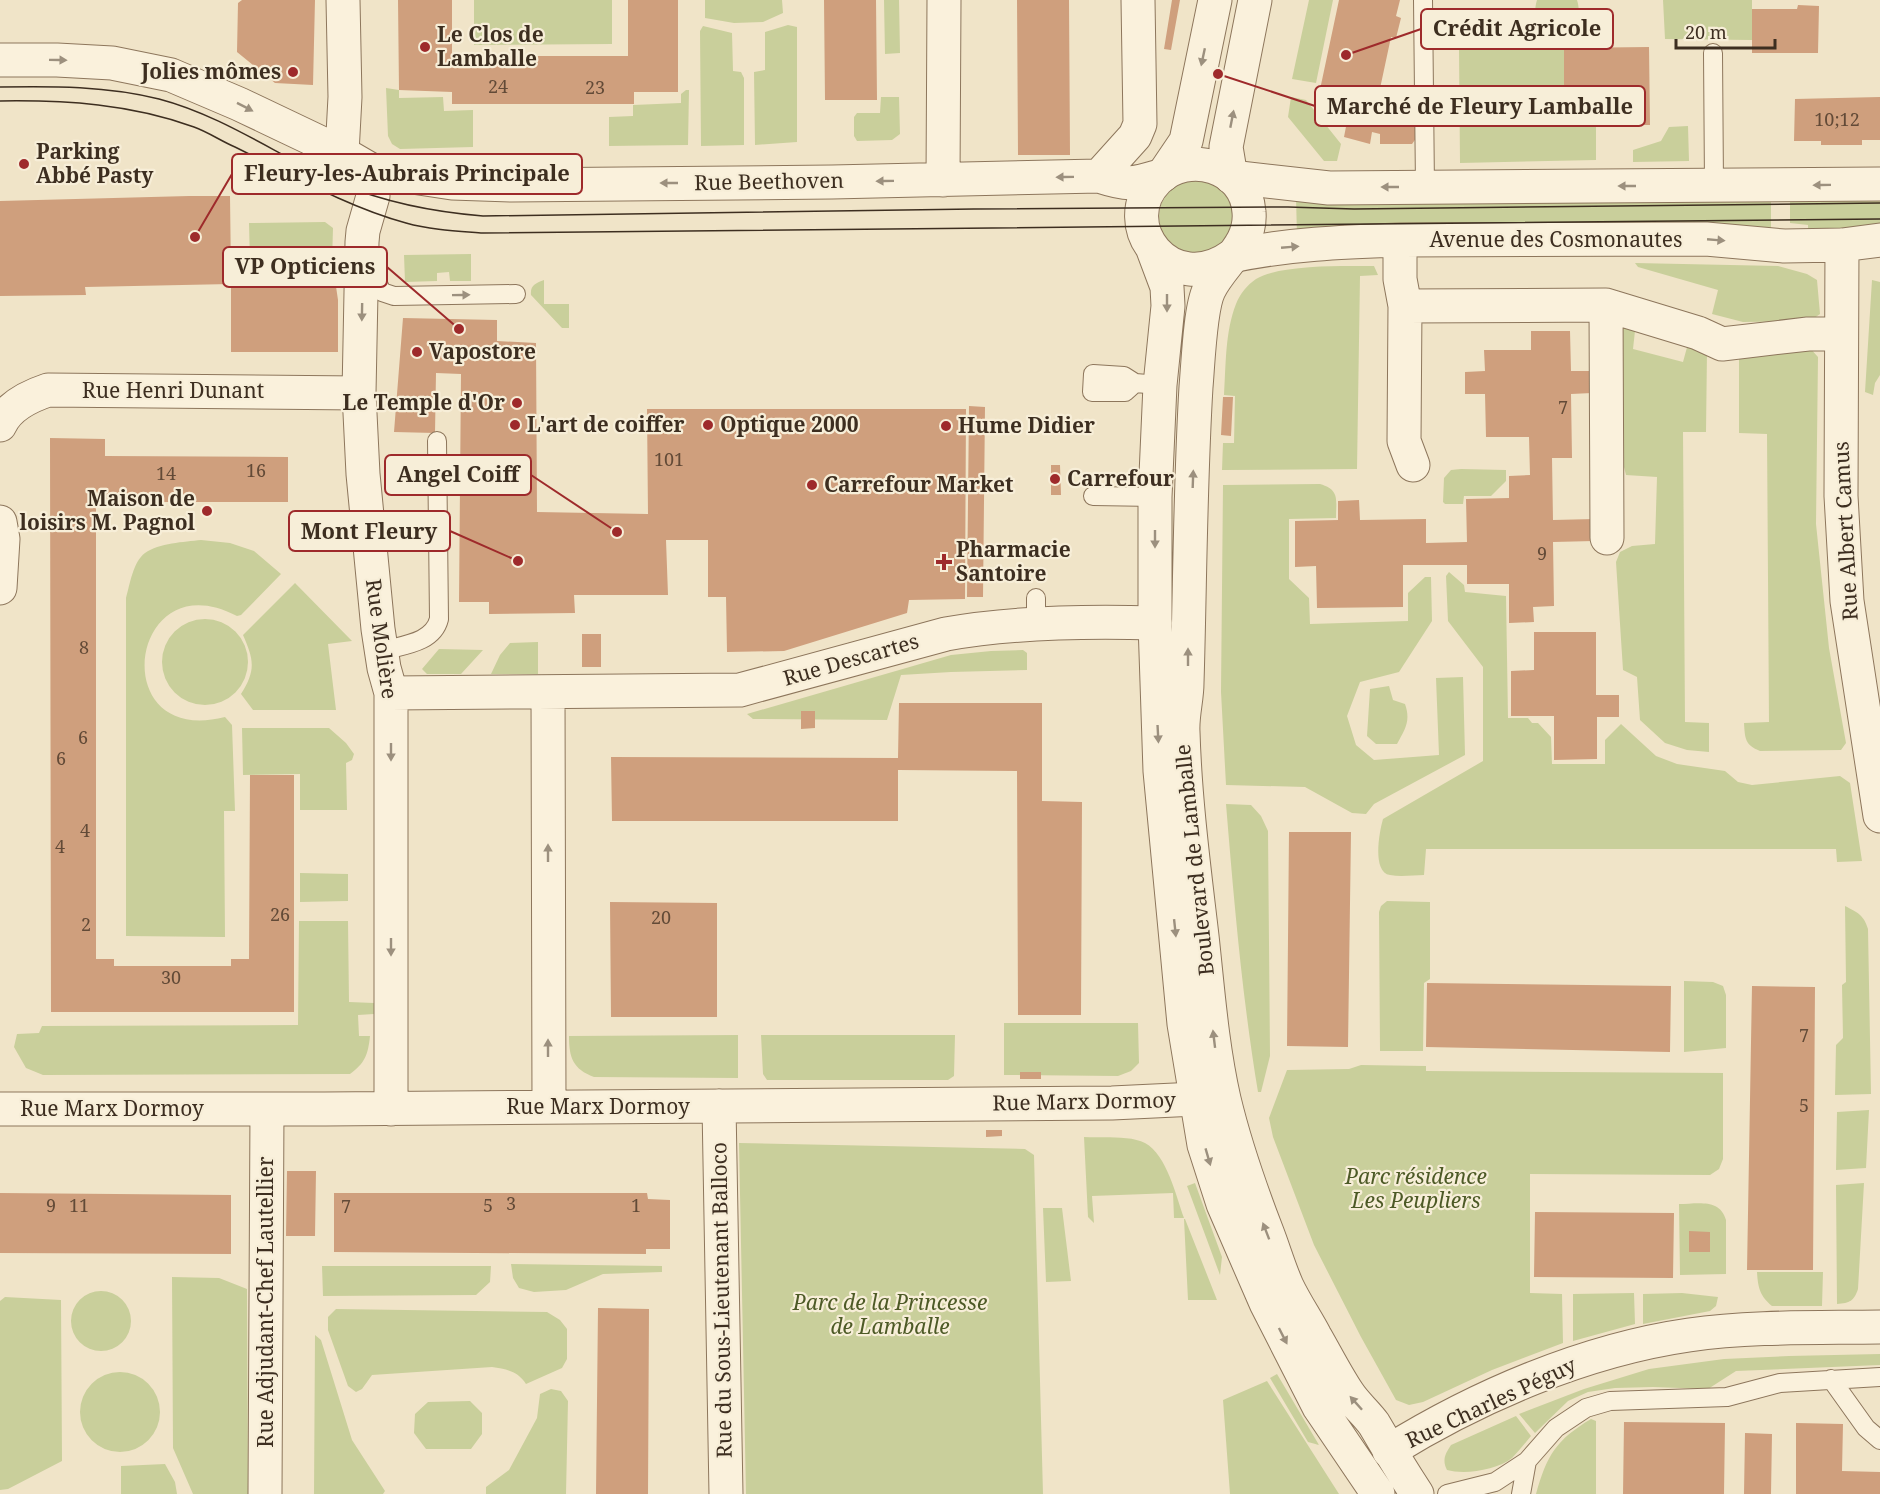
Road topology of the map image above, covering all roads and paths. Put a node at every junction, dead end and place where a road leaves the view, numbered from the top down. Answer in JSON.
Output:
{"nodes":[{"id":1,"x":343,"y":0,"type":"edge"},
{"id":2,"x":944,"y":0,"type":"edge"},
{"id":3,"x":1138,"y":0,"type":"edge"},
{"id":4,"x":1215,"y":0,"type":"edge"},
{"id":5,"x":1255,"y":0,"type":"edge"},
{"id":6,"x":1423,"y":0,"type":"edge"},
{"id":7,"x":1713,"y":53,"type":"dead end"},
{"id":8,"x":0,"y":60,"type":"edge"},
{"id":9,"x":342,"y":153,"type":"junction"},
{"id":10,"x":373,"y":171,"type":"junction"},
{"id":11,"x":1163,"y":175,"type":"junction"},
{"id":12,"x":1099,"y":176,"type":"junction"},
{"id":13,"x":1232,"y":177,"type":"junction"},
{"id":14,"x":943,"y":180,"type":"junction"},
{"id":15,"x":1880,"y":184,"type":"edge"},
{"id":16,"x":1714,"y":185,"type":"junction"},
{"id":17,"x":1425,"y":187,"type":"junction"},
{"id":18,"x":369,"y":210,"type":"junction"},
{"id":19,"x":1400,"y":240,"type":"junction"},
{"id":20,"x":1880,"y":240,"type":"edge"},
{"id":21,"x":1842,"y":245,"type":"junction"},
{"id":22,"x":1152,"y":247,"type":"junction"},
{"id":23,"x":1232,"y":256,"type":"junction"},
{"id":24,"x":516,"y":294,"type":"dead end"},
{"id":25,"x":1606,"y":305,"type":"junction"},
{"id":26,"x":1405,"y":306,"type":"junction"},
{"id":27,"x":1841,"y":334,"type":"junction"},
{"id":28,"x":1092,"y":383,"type":"dead end"},
{"id":29,"x":1147,"y":384,"type":"junction"},
{"id":30,"x":360,"y":393,"type":"junction"},
{"id":31,"x":0,"y":425,"type":"edge"},
{"id":32,"x":437,"y":441,"type":"dead end"},
{"id":33,"x":1413,"y":465,"type":"dead end"},
{"id":34,"x":1093,"y":496,"type":"dead end"},
{"id":35,"x":1155,"y":497,"type":"junction"},
{"id":36,"x":0,"y":522,"type":"edge"},
{"id":37,"x":1607,"y":538,"type":"dead end"},
{"id":38,"x":0,"y":588,"type":"edge"},
{"id":39,"x":1188,"y":621,"type":"junction"},
{"id":40,"x":1155,"y":623,"type":"junction"},
{"id":41,"x":382,"y":651,"type":"junction"},
{"id":42,"x":548,"y":692,"type":"junction"},
{"id":43,"x":391,"y":693,"type":"junction"},
{"id":44,"x":1871,"y":698,"type":"edge"},
{"id":45,"x":1880,"y":816,"type":"edge"},
{"id":46,"x":1210,"y":1098,"type":"junction"},
{"id":47,"x":719,"y":1106,"type":"junction"},
{"id":48,"x":549,"y":1107,"type":"junction"},
{"id":49,"x":0,"y":1109,"type":"edge"},
{"id":50,"x":267,"y":1109,"type":"junction"},
{"id":51,"x":391,"y":1109,"type":"junction"},
{"id":52,"x":1880,"y":1327,"type":"edge"},
{"id":53,"x":1880,"y":1377,"type":"edge"},
{"id":54,"x":1831,"y":1379,"type":"junction"},
{"id":55,"x":1880,"y":1440,"type":"edge"},
{"id":56,"x":1389,"y":1451,"type":"junction"},
{"id":57,"x":1527,"y":1461,"type":"junction"},
{"id":58,"x":1369,"y":1481,"type":"edge"},
{"id":59,"x":265,"y":1494,"type":"edge"},
{"id":60,"x":726,"y":1494,"type":"edge"},
{"id":61,"x":1417,"y":1494,"type":"edge"},
{"id":62,"x":1447,"y":1494,"type":"edge"},
{"id":63,"x":1521,"y":1494,"type":"edge"}],
"edges":[{"from":1,"to":9,"type":"street"},
{"from":2,"to":14,"type":"street"},
{"from":3,"to":12,"type":"street"},
{"from":4,"to":11,"type":"street","one_way":true},
{"from":13,"to":5,"type":"street","one_way":true},
{"from":6,"to":17,"type":"lane"},
{"from":7,"to":16,"type":"lane"},
{"from":8,"to":9,"type":"street","one_way":true},
{"from":9,"to":10,"type":"street"},
{"from":14,"to":10,"type":"street","name":"Rue Beethoven","one_way":true},
{"from":10,"to":18,"type":"street","name":"Rue Molière"},
{"from":11,"to":12,"type":"street","name":"Rue Beethoven"},
{"from":11,"to":13,"type":"street"},
{"from":11,"to":22,"type":"street"},
{"from":12,"to":14,"type":"street","name":"Rue Beethoven","one_way":true},
{"from":17,"to":13,"type":"street","one_way":true},
{"from":13,"to":23,"type":"street"},
{"from":15,"to":16,"type":"street","one_way":true},
{"from":16,"to":17,"type":"street","one_way":true},
{"from":18,"to":24,"type":"lane","one_way":true},
{"from":18,"to":30,"type":"street","name":"Rue Molière","one_way":true},
{"from":19,"to":21,"type":"street","name":"Avenue des Cosmonautes","one_way":true},
{"from":23,"to":19,"type":"street","name":"Avenue des Cosmonautes","one_way":true},
{"from":19,"to":26,"type":"street"},
{"from":20,"to":21,"type":"street","name":"Avenue des Cosmonautes"},
{"from":21,"to":27,"type":"street","name":"Rue Albert Camus"},
{"from":22,"to":23,"type":"street"},
{"from":22,"to":29,"type":"street","name":"Boulevard de Lamballe","one_way":true},
{"from":39,"to":23,"type":"street","name":"Boulevard de Lamballe","one_way":true},
{"from":25,"to":26,"type":"street"},
{"from":25,"to":27,"type":"street"},
{"from":25,"to":37,"type":"street"},
{"from":26,"to":33,"type":"street"},
{"from":27,"to":44,"type":"street","name":"Rue Albert Camus"},
{"from":28,"to":29,"type":"lane"},
{"from":29,"to":35,"type":"street","name":"Boulevard de Lamballe"},
{"from":30,"to":31,"type":"street","name":"Rue Henri Dunant"},
{"from":30,"to":41,"type":"street","name":"Rue Molière"},
{"from":32,"to":41,"type":"lane"},
{"from":34,"to":35,"type":"lane"},
{"from":35,"to":40,"type":"street","name":"Boulevard de Lamballe","one_way":true},
{"from":36,"to":38,"type":"street"},
{"from":39,"to":40,"type":"street"},
{"from":46,"to":39,"type":"street","name":"Boulevard de Lamballe","one_way":true},
{"from":40,"to":42,"type":"street","name":"Rue Descartes"},
{"from":40,"to":46,"type":"street","name":"Boulevard de Lamballe","one_way":true},
{"from":41,"to":43,"type":"street","name":"Rue Molière"},
{"from":42,"to":43,"type":"street","name":"Rue Descartes"},
{"from":48,"to":42,"type":"street","one_way":true},
{"from":43,"to":51,"type":"street","name":"Rue Molière","one_way":true},
{"from":44,"to":45,"type":"street","name":"Rue Albert Camus"},
{"from":46,"to":47,"type":"street","name":"Rue Marx Dormoy"},
{"from":56,"to":46,"type":"street","name":"Boulevard de Lamballe","one_way":true},
{"from":46,"to":58,"type":"street","name":"Boulevard de Lamballe","one_way":true},
{"from":47,"to":48,"type":"street","name":"Rue Marx Dormoy"},
{"from":47,"to":60,"type":"street","name":"Rue du Sous-Lieutenant Balloco"},
{"from":48,"to":51,"type":"street","name":"Rue Marx Dormoy"},
{"from":49,"to":50,"type":"street","name":"Rue Marx Dormoy"},
{"from":50,"to":51,"type":"street","name":"Rue Marx Dormoy"},
{"from":50,"to":59,"type":"street","name":"Rue Adjudant-Chef Lautellier"},
{"from":52,"to":56,"type":"street","name":"Rue Charles Péguy"},
{"from":53,"to":54,"type":"lane"},
{"from":54,"to":55,"type":"lane"},
{"from":54,"to":57,"type":"lane"},
{"from":56,"to":58,"type":"street","name":"Boulevard de Lamballe"},
{"from":56,"to":61,"type":"street","name":"Boulevard de Lamballe"},
{"from":57,"to":62,"type":"lane"},
{"from":57,"to":63,"type":"lane"}]}
